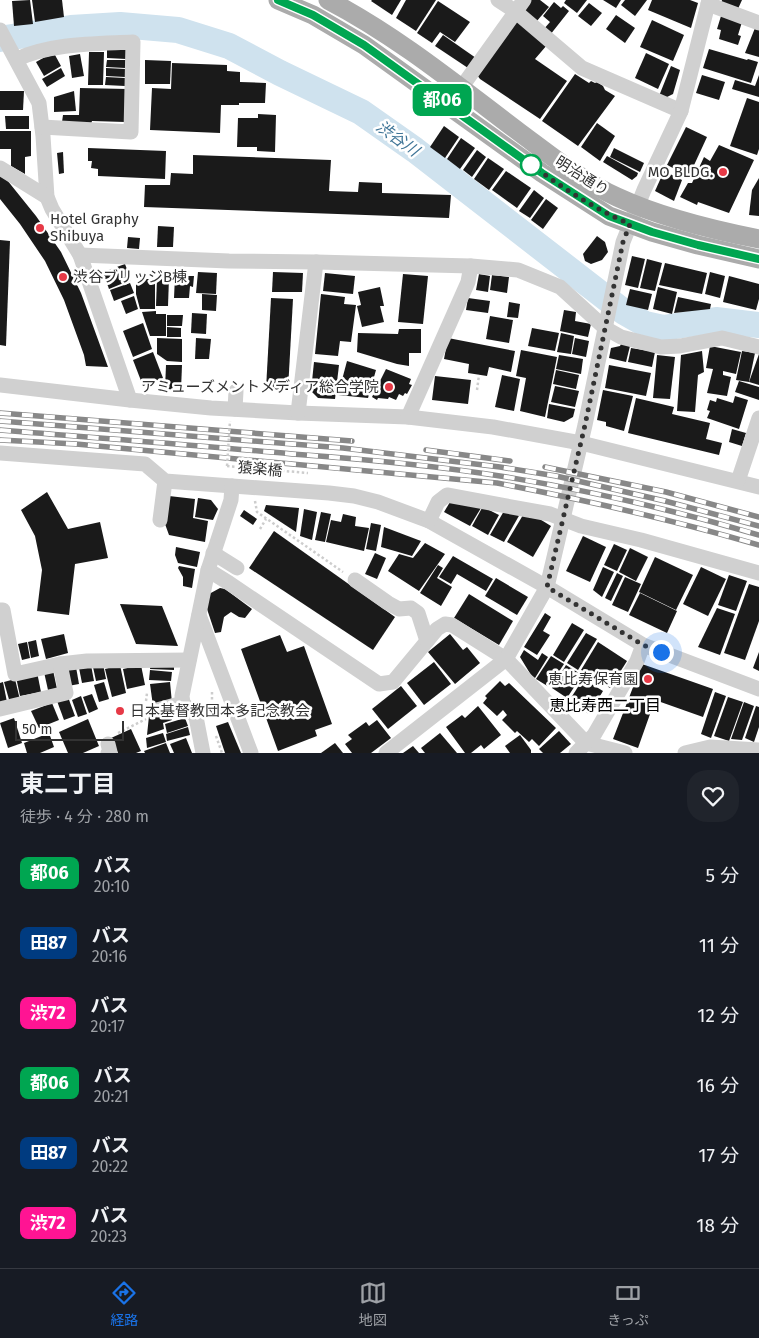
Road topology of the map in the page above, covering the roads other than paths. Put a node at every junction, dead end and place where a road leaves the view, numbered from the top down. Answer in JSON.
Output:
{"nodes":[{"id":1,"x":278,"y":0,"type":"edge"},
{"id":2,"x":328,"y":0,"type":"edge"},
{"id":3,"x":498,"y":0,"type":"edge"},
{"id":4,"x":708,"y":2,"type":"edge"},
{"id":5,"x":520,"y":6,"type":"edge"},
{"id":6,"x":759,"y":23,"type":"edge"},
{"id":7,"x":0,"y":30,"type":"edge"},
{"id":8,"x":14,"y":55,"type":"junction"},
{"id":9,"x":461,"y":88,"type":"junction"},
{"id":10,"x":681,"y":111,"type":"junction"},
{"id":11,"x":42,"y":127,"type":"junction"},
{"id":12,"x":0,"y":168,"type":"edge"},
{"id":13,"x":47,"y":197,"type":"junction"},
{"id":14,"x":638,"y":206,"type":"junction"},
{"id":15,"x":630,"y":224,"type":"junction"},
{"id":16,"x":759,"y":239,"type":"edge"},
{"id":17,"x":80,"y":255,"type":"junction"},
{"id":18,"x":759,"y":259,"type":"edge"},
{"id":19,"x":316,"y":262,"type":"junction"},
{"id":20,"x":471,"y":266,"type":"junction"},
{"id":21,"x":606,"y":324,"type":"junction"},
{"id":22,"x":759,"y":347,"type":"edge"},
{"id":23,"x":0,"y":385,"type":"edge"},
{"id":24,"x":236,"y":391,"type":"dead end"},
{"id":25,"x":130,"y":400,"type":"junction"},
{"id":26,"x":298,"y":413,"type":"junction"},
{"id":27,"x":233,"y":415,"type":"junction"},
{"id":28,"x":408,"y":417,"type":"junction"},
{"id":29,"x":759,"y":418,"type":"edge"},
{"id":30,"x":580,"y":443,"type":"junction"},
{"id":31,"x":0,"y":453,"type":"edge"},
{"id":32,"x":738,"y":481,"type":"junction"},
{"id":33,"x":171,"y":482,"type":"junction"},
{"id":34,"x":232,"y":486,"type":"junction"},
{"id":35,"x":759,"y":486,"type":"edge"},
{"id":36,"x":564,"y":519,"type":"junction"},
{"id":37,"x":160,"y":520,"type":"dead end"},
{"id":38,"x":429,"y":521,"type":"junction"},
{"id":39,"x":213,"y":553,"type":"junction"},
{"id":40,"x":237,"y":568,"type":"dead end"},
{"id":41,"x":208,"y":570,"type":"junction"},
{"id":42,"x":759,"y":573,"type":"edge"},
{"id":43,"x":355,"y":580,"type":"road end"},
{"id":44,"x":547,"y":587,"type":"junction"},
{"id":45,"x":0,"y":610,"type":"edge"},
{"id":46,"x":198,"y":614,"type":"junction"},
{"id":47,"x":427,"y":641,"type":"junction"},
{"id":48,"x":643,"y":645,"type":"junction"},
{"id":49,"x":506,"y":659,"type":"junction"},
{"id":50,"x":189,"y":660,"type":"junction"},
{"id":51,"x":60,"y":664,"type":"junction"},
{"id":52,"x":759,"y":689,"type":"edge"},
{"id":53,"x":183,"y":703,"type":"junction"},
{"id":54,"x":150,"y":708,"type":"road end"},
{"id":55,"x":0,"y":709,"type":"edge"},
{"id":56,"x":581,"y":748,"type":"edge"},
{"id":57,"x":759,"y":750,"type":"edge"},
{"id":58,"x":203,"y":753,"type":"edge"},
{"id":59,"x":251,"y":753,"type":"edge"},
{"id":60,"x":386,"y":753,"type":"edge"},
{"id":61,"x":625,"y":753,"type":"edge"},
{"id":62,"x":685,"y":753,"type":"edge"}],
"edges":[{"from":1,"to":15,"type":"main road","name":"明治通り"},
{"from":2,"to":9,"type":"main road","name":"明治通り"},
{"from":3,"to":5,"type":"street"},
{"from":4,"to":6,"type":"street"},
{"from":4,"to":10,"type":"street"},
{"from":5,"to":9,"type":"street"},
{"from":5,"to":10,"type":"street"},
{"from":7,"to":8,"type":"street"},
{"from":8,"to":11,"type":"street"},
{"from":8,"to":11,"type":"street"},
{"from":9,"to":14,"type":"main road","name":"明治通り"},
{"from":10,"to":14,"type":"street"},
{"from":11,"to":13,"type":"street"},
{"from":12,"to":13,"type":"street"},
{"from":13,"to":17,"type":"street"},
{"from":14,"to":15,"type":"street"},
{"from":14,"to":16,"type":"main road","name":"明治通り"},
{"from":15,"to":18,"type":"main road","name":"明治通り"},
{"from":15,"to":21,"type":"street"},
{"from":17,"to":19,"type":"street"},
{"from":17,"to":25,"type":"street"},
{"from":19,"to":20,"type":"street"},
{"from":19,"to":26,"type":"street"},
{"from":20,"to":21,"type":"street"},
{"from":20,"to":28,"type":"street"},
{"from":21,"to":22,"type":"street"},
{"from":21,"to":30,"type":"street"},
{"from":23,"to":25,"type":"street"},
{"from":24,"to":27,"type":"street"},
{"from":25,"to":27,"type":"street"},
{"from":26,"to":27,"type":"street"},
{"from":26,"to":28,"type":"street"},
{"from":28,"to":30,"type":"street"},
{"from":29,"to":32,"type":"street"},
{"from":30,"to":32,"type":"street"},
{"from":30,"to":36,"type":"street"},
{"from":31,"to":33,"type":"street"},
{"from":32,"to":35,"type":"street"},
{"from":33,"to":34,"type":"street"},
{"from":33,"to":37,"type":"street"},
{"from":34,"to":38,"type":"street"},
{"from":34,"to":39,"type":"street"},
{"from":36,"to":38,"type":"street"},
{"from":36,"to":42,"type":"street"},
{"from":36,"to":44,"type":"street"},
{"from":38,"to":44,"type":"street"},
{"from":39,"to":40,"type":"street"},
{"from":39,"to":41,"type":"street"},
{"from":41,"to":46,"type":"street"},
{"from":41,"to":47,"type":"street"},
{"from":43,"to":47,"type":"street"},
{"from":44,"to":48,"type":"street"},
{"from":44,"to":49,"type":"street"},
{"from":45,"to":51,"type":"street"},
{"from":46,"to":50,"type":"street"},
{"from":46,"to":59,"type":"street"},
{"from":47,"to":49,"type":"street"},
{"from":48,"to":52,"type":"street"},
{"from":48,"to":56,"type":"street"},
{"from":49,"to":56,"type":"street"},
{"from":49,"to":60,"type":"street"},
{"from":50,"to":51,"type":"street"},
{"from":50,"to":53,"type":"street"},
{"from":51,"to":55,"type":"street"},
{"from":53,"to":54,"type":"street"},
{"from":53,"to":58,"type":"street"},
{"from":56,"to":61,"type":"street"},
{"from":57,"to":62,"type":"street"}]}
